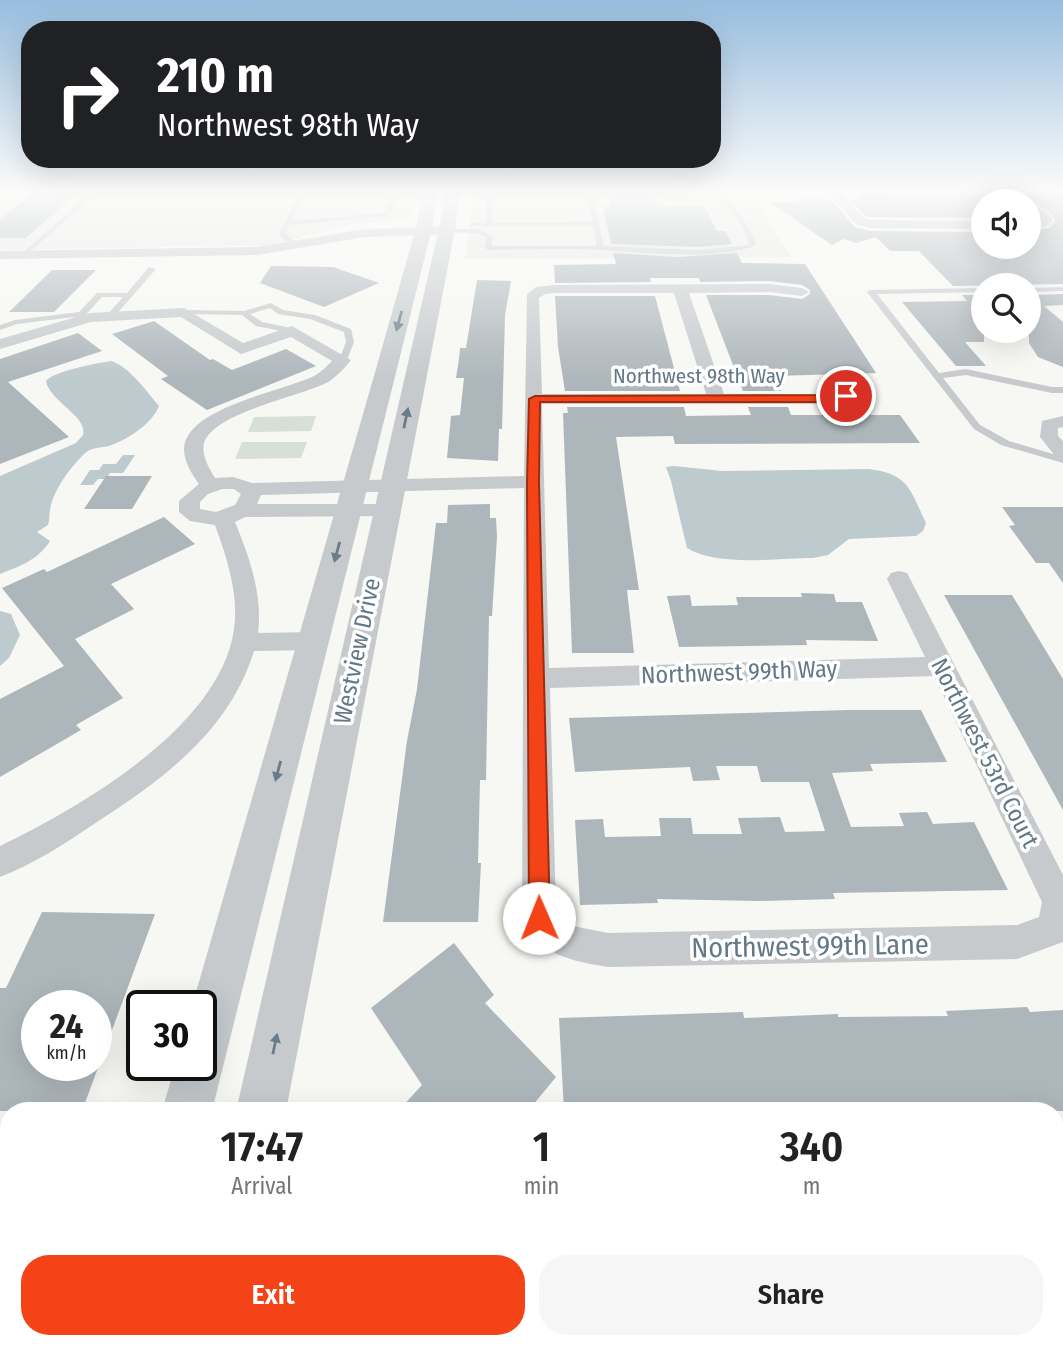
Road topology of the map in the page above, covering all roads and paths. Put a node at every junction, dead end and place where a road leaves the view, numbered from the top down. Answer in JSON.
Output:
{"nodes":[{"id":1,"x":103,"y":254,"type":"edge"},
{"id":2,"x":417,"y":254,"type":"edge"},
{"id":3,"x":442,"y":254,"type":"edge"},
{"id":4,"x":0,"y":255,"type":"edge"},
{"id":5,"x":23,"y":255,"type":"joint"},
{"id":6,"x":152,"y":269,"type":"dead end"},
{"id":7,"x":680,"y":288,"type":"junction"},
{"id":8,"x":1063,"y":289,"type":"edge"},
{"id":9,"x":541,"y":290,"type":"joint"},
{"id":10,"x":971,"y":290,"type":"edge"},
{"id":11,"x":1041,"y":290,"type":"edge"},
{"id":12,"x":802,"y":292,"type":"dead end"},
{"id":13,"x":128,"y":295,"type":"junction"},
{"id":14,"x":184,"y":312,"type":"junction"},
{"id":15,"x":244,"y":313,"type":"junction"},
{"id":16,"x":111,"y":315,"type":"junction"},
{"id":17,"x":79,"y":317,"type":"junction"},
{"id":18,"x":0,"y":328,"type":"edge"},
{"id":19,"x":292,"y":331,"type":"junction"},
{"id":20,"x":0,"y":344,"type":"edge"},
{"id":21,"x":343,"y":360,"type":"junction"},
{"id":22,"x":936,"y":376,"type":"junction"},
{"id":23,"x":1063,"y":390,"type":"edge"},
{"id":24,"x":863,"y":393,"type":"dead end"},
{"id":25,"x":716,"y":397,"type":"junction"},
{"id":26,"x":535,"y":399,"type":"junction"},
{"id":27,"x":1056,"y":423,"type":"edge"},
{"id":28,"x":1063,"y":453,"type":"edge"},
{"id":29,"x":1063,"y":460,"type":"edge"},
{"id":30,"x":533,"y":482,"type":"junction"},
{"id":31,"x":209,"y":486,"type":"junction"},
{"id":32,"x":249,"y":489,"type":"junction"},
{"id":33,"x":390,"y":497,"type":"junction"},
{"id":34,"x":351,"y":498,"type":"junction"},
{"id":35,"x":233,"y":514,"type":"junction"},
{"id":36,"x":899,"y":579,"type":"dead end"},
{"id":37,"x":313,"y":641,"type":"junction"},
{"id":38,"x":245,"y":642,"type":"junction"},
{"id":39,"x":941,"y":666,"type":"junction"},
{"id":40,"x":536,"y":678,"type":"junction"},
{"id":41,"x":0,"y":862,"type":"edge"},
{"id":42,"x":1053,"y":929,"type":"joint"},
{"id":43,"x":565,"y":942,"type":"joint"},
{"id":44,"x":217,"y":998,"type":"edge"},
{"id":45,"x":195,"y":1081,"type":"edge"},
{"id":46,"x":189,"y":1102,"type":"edge"},
{"id":47,"x":263,"y":1102,"type":"edge"}],
"edges":[{"from":1,"to":5,"type":"street"},
{"from":2,"to":34,"type":"street","name":"Westview Drive","one_way":true},
{"from":33,"to":3,"type":"street","name":"Westview Drive","one_way":true},
{"from":4,"to":5,"type":"street"},
{"from":6,"to":13,"type":"lane"},
{"from":7,"to":9,"type":"street"},
{"from":7,"to":12,"type":"street"},
{"from":7,"to":25,"type":"street"},
{"from":8,"to":11,"type":"lane"},
{"from":9,"to":26,"type":"street"},
{"from":10,"to":22,"type":"lane"},
{"from":13,"to":16,"type":"lane"},
{"from":13,"to":17,"type":"lane"},
{"from":14,"to":15,"type":"lane"},
{"from":14,"to":16,"type":"street"},
{"from":14,"to":19,"type":"street"},
{"from":15,"to":19,"type":"lane"},
{"from":15,"to":21,"type":"lane"},
{"from":16,"to":17,"type":"street"},
{"from":17,"to":18,"type":"lane"},
{"from":17,"to":20,"type":"street"},
{"from":19,"to":21,"type":"street"},
{"from":21,"to":31,"type":"street"},
{"from":22,"to":23,"type":"lane"},
{"from":22,"to":29,"type":"lane"},
{"from":24,"to":25,"type":"street","name":"Northwest 98th Way"},
{"from":25,"to":26,"type":"street","name":"Northwest 98th Way"},
{"from":26,"to":30,"type":"street"},
{"from":27,"to":28,"type":"street"},
{"from":30,"to":33,"type":"street"},
{"from":30,"to":40,"type":"street"},
{"from":31,"to":32,"type":"street"},
{"from":31,"to":35,"type":"street"},
{"from":32,"to":34,"type":"street"},
{"from":32,"to":35,"type":"street"},
{"from":33,"to":34,"type":"street"},
{"from":47,"to":33,"type":"street","name":"Westview Drive","one_way":true},
{"from":34,"to":35,"type":"street"},
{"from":34,"to":37,"type":"street","name":"Westview Drive","one_way":true},
{"from":35,"to":38,"type":"street"},
{"from":36,"to":39,"type":"street","name":"Northwest 53rd Court"},
{"from":37,"to":38,"type":"street"},
{"from":37,"to":44,"type":"street","name":"Westview Drive","one_way":true},
{"from":38,"to":41,"type":"street"},
{"from":39,"to":40,"type":"street","name":"Northwest 99th Way"},
{"from":39,"to":42,"type":"street","name":"Northwest 53rd Court"},
{"from":40,"to":43,"type":"street"},
{"from":42,"to":43,"type":"street","name":"Northwest 99th Lane"},
{"from":45,"to":46,"type":"street"}]}
